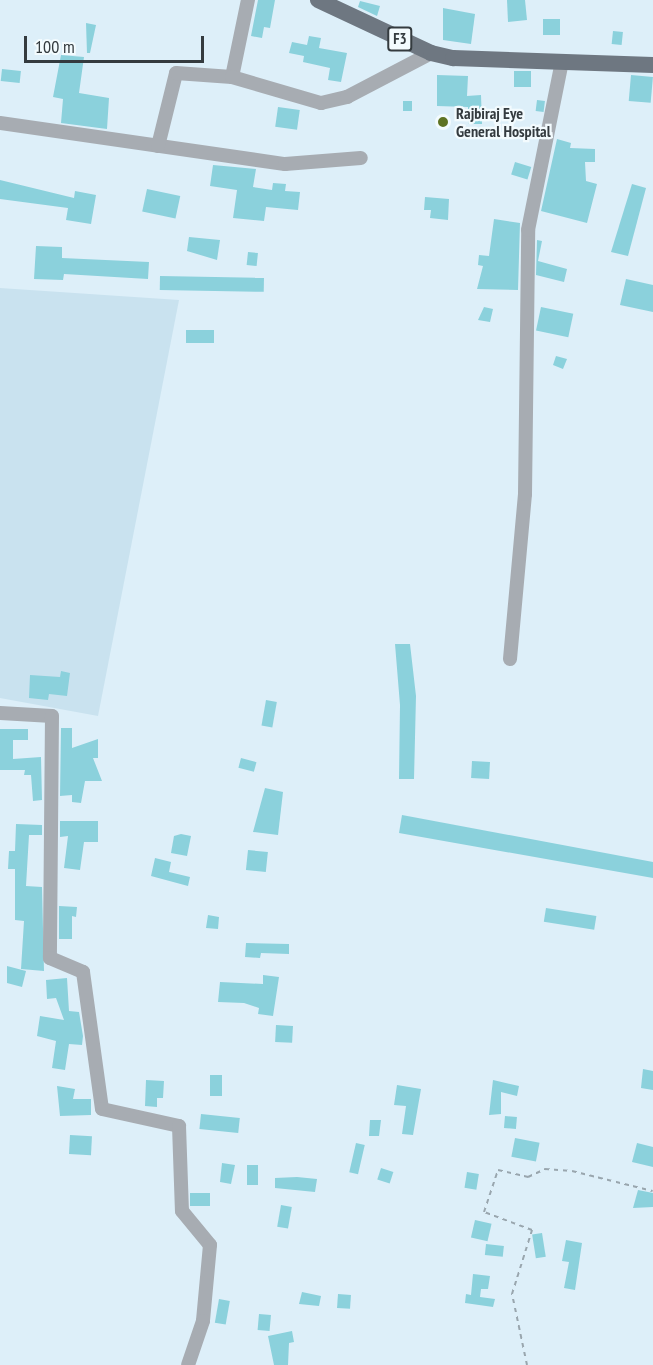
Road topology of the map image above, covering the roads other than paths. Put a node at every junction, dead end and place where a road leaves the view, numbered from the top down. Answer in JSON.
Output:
{"nodes":[{"id":1,"x":248,"y":0,"type":"edge"},
{"id":2,"x":318,"y":0,"type":"edge"},
{"id":3,"x":431,"y":54,"type":"junction"},
{"id":4,"x":562,"y":62,"type":"junction"},
{"id":5,"x":653,"y":65,"type":"edge"},
{"id":6,"x":232,"y":77,"type":"junction"},
{"id":7,"x":0,"y":123,"type":"edge"},
{"id":8,"x":158,"y":146,"type":"junction"},
{"id":9,"x":361,"y":158,"type":"dead end"},
{"id":10,"x":510,"y":659,"type":"dead end"},
{"id":11,"x":0,"y":712,"type":"edge"},
{"id":12,"x":188,"y":1365,"type":"edge"}],
"edges":[{"from":1,"to":6,"type":"street"},
{"from":2,"to":3,"type":"main road","number":"F3"},
{"from":3,"to":4,"type":"main road","number":"F3"},
{"from":3,"to":6,"type":"street"},
{"from":4,"to":5,"type":"main road","number":"F3"},
{"from":4,"to":10,"type":"street"},
{"from":6,"to":8,"type":"street"},
{"from":7,"to":8,"type":"street"},
{"from":8,"to":9,"type":"street"},
{"from":11,"to":12,"type":"street"}]}
